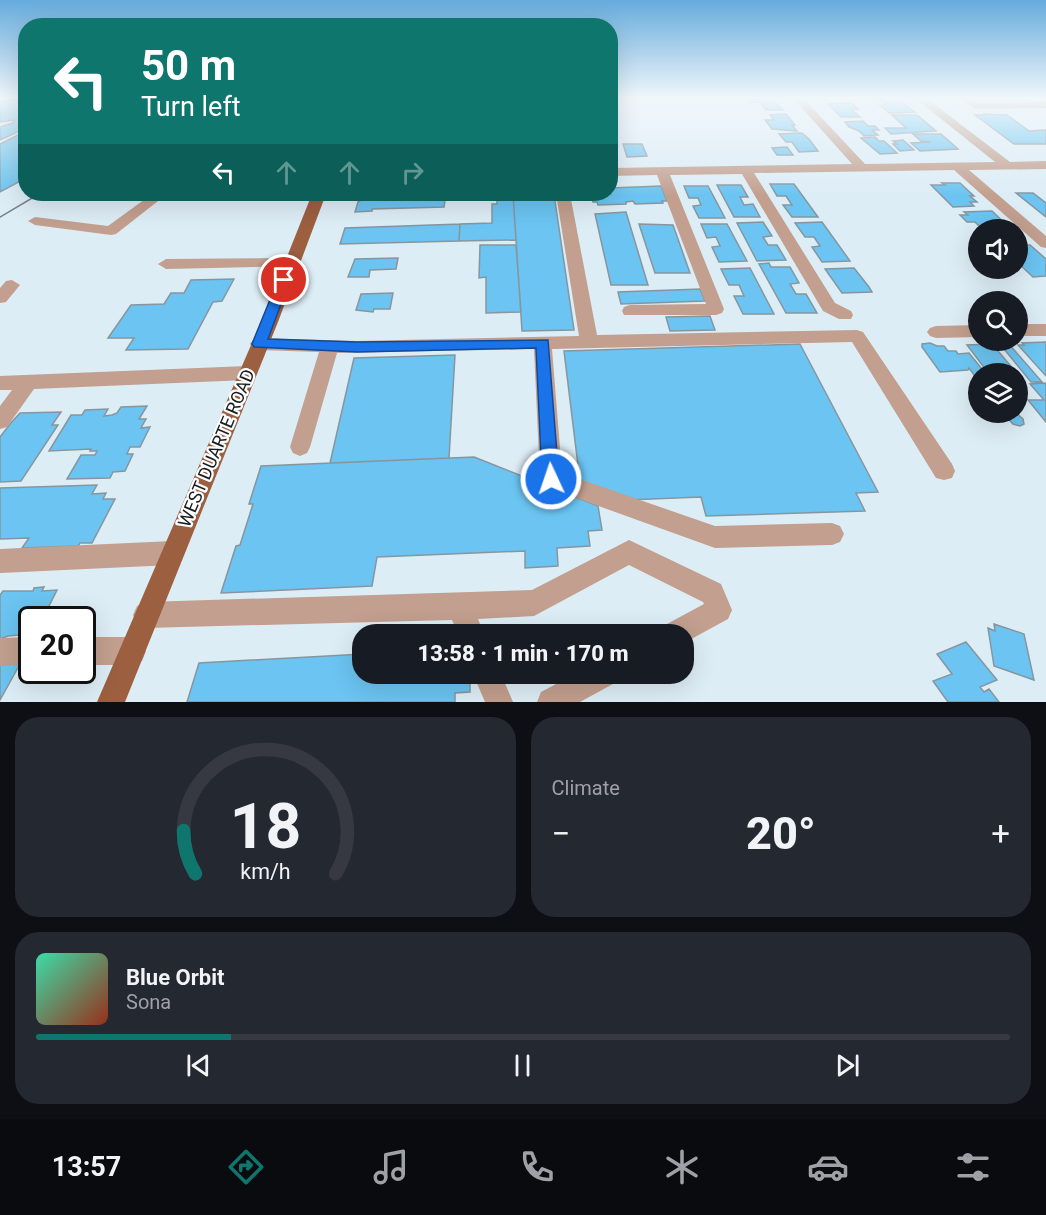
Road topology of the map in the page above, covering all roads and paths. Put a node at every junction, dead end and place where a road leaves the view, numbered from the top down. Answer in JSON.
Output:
{"nodes":[{"id":1,"x":828,"y":131,"type":"edge"},
{"id":2,"x":962,"y":131,"type":"edge"},
{"id":3,"x":1006,"y":165,"type":"junction"},
{"id":4,"x":1046,"y":165,"type":"edge"},
{"id":5,"x":957,"y":166,"type":"junction"},
{"id":6,"x":862,"y":168,"type":"junction"},
{"id":7,"x":746,"y":170,"type":"junction"},
{"id":8,"x":662,"y":171,"type":"junction"},
{"id":9,"x":618,"y":172,"type":"edge"},
{"id":10,"x":151,"y":201,"type":"edge"},
{"id":11,"x":316,"y":201,"type":"edge"},
{"id":12,"x":565,"y":201,"type":"edge"},
{"id":13,"x":35,"y":221,"type":"dead end"},
{"id":14,"x":1046,"y":244,"type":"edge"},
{"id":15,"x":291,"y":263,"type":"junction"},
{"id":16,"x":166,"y":264,"type":"dead end"},
{"id":17,"x":12,"y":285,"type":"dead end"},
{"id":18,"x":0,"y":298,"type":"edge"},
{"id":19,"x":630,"y":311,"type":"dead end"},
{"id":20,"x":845,"y":315,"type":"dead end"},
{"id":21,"x":1028,"y":330,"type":"edge"},
{"id":22,"x":1046,"y":330,"type":"edge"},
{"id":23,"x":968,"y":331,"type":"edge"},
{"id":24,"x":936,"y":332,"type":"dead end"},
{"id":25,"x":589,"y":342,"type":"junction"},
{"id":26,"x":543,"y":343,"type":"junction"},
{"id":27,"x":259,"y":344,"type":"junction"},
{"id":28,"x":330,"y":346,"type":"junction"},
{"id":29,"x":247,"y":373,"type":"junction"},
{"id":30,"x":29,"y":381,"type":"junction"},
{"id":31,"x":0,"y":383,"type":"edge"},
{"id":32,"x":0,"y":421,"type":"edge"},
{"id":33,"x":300,"y":447,"type":"dead end"},
{"id":34,"x":944,"y":471,"type":"dead end"},
{"id":35,"x":832,"y":534,"type":"dead end"},
{"id":36,"x":172,"y":553,"type":"junction"},
{"id":37,"x":0,"y":561,"type":"edge"},
{"id":38,"x":460,"y":606,"type":"junction"},
{"id":39,"x":146,"y":615,"type":"junction"},
{"id":40,"x":467,"y":624,"type":"edge"},
{"id":41,"x":693,"y":624,"type":"edge"},
{"id":42,"x":18,"y":651,"type":"edge"},
{"id":43,"x":96,"y":651,"type":"edge"},
{"id":44,"x":132,"y":651,"type":"junction"},
{"id":45,"x":0,"y":652,"type":"edge"},
{"id":46,"x":491,"y":684,"type":"edge"},
{"id":47,"x":584,"y":684,"type":"edge"},
{"id":48,"x":111,"y":702,"type":"edge"},
{"id":49,"x":499,"y":702,"type":"edge"},
{"id":50,"x":551,"y":702,"type":"edge"}],
"edges":[{"from":1,"to":6,"type":"street"},
{"from":2,"to":3,"type":"street"},
{"from":3,"to":4,"type":"street"},
{"from":3,"to":5,"type":"street"},
{"from":5,"to":6,"type":"street"},
{"from":5,"to":14,"type":"street"},
{"from":6,"to":7,"type":"street"},
{"from":7,"to":8,"type":"street"},
{"from":7,"to":20,"type":"street"},
{"from":8,"to":9,"type":"street"},
{"from":8,"to":19,"type":"street"},
{"from":10,"to":13,"type":"street"},
{"from":11,"to":15,"type":"main road","name":"WEST DUARTE ROAD"},
{"from":12,"to":25,"type":"street"},
{"from":15,"to":16,"type":"street"},
{"from":15,"to":27,"type":"main road","name":"WEST DUARTE ROAD"},
{"from":17,"to":18,"type":"street"},
{"from":21,"to":22,"type":"street"},
{"from":23,"to":24,"type":"street"},
{"from":25,"to":26,"type":"street"},
{"from":25,"to":34,"type":"street"},
{"from":26,"to":28,"type":"street"},
{"from":26,"to":35,"type":"street"},
{"from":27,"to":28,"type":"street"},
{"from":27,"to":29,"type":"main road","name":"WEST DUARTE ROAD"},
{"from":28,"to":33,"type":"street"},
{"from":29,"to":30,"type":"street"},
{"from":29,"to":36,"type":"main road","name":"WEST DUARTE ROAD"},
{"from":30,"to":31,"type":"street"},
{"from":30,"to":32,"type":"street"},
{"from":36,"to":37,"type":"street"},
{"from":36,"to":39,"type":"main road","name":"WEST DUARTE ROAD"},
{"from":38,"to":39,"type":"street"},
{"from":38,"to":40,"type":"street"},
{"from":38,"to":41,"type":"street"},
{"from":39,"to":44,"type":"main road","name":"WEST DUARTE ROAD"},
{"from":42,"to":45,"type":"street"},
{"from":43,"to":44,"type":"street"},
{"from":44,"to":48,"type":"main road","name":"WEST DUARTE ROAD"},
{"from":46,"to":49,"type":"street"},
{"from":47,"to":50,"type":"street"}]}
